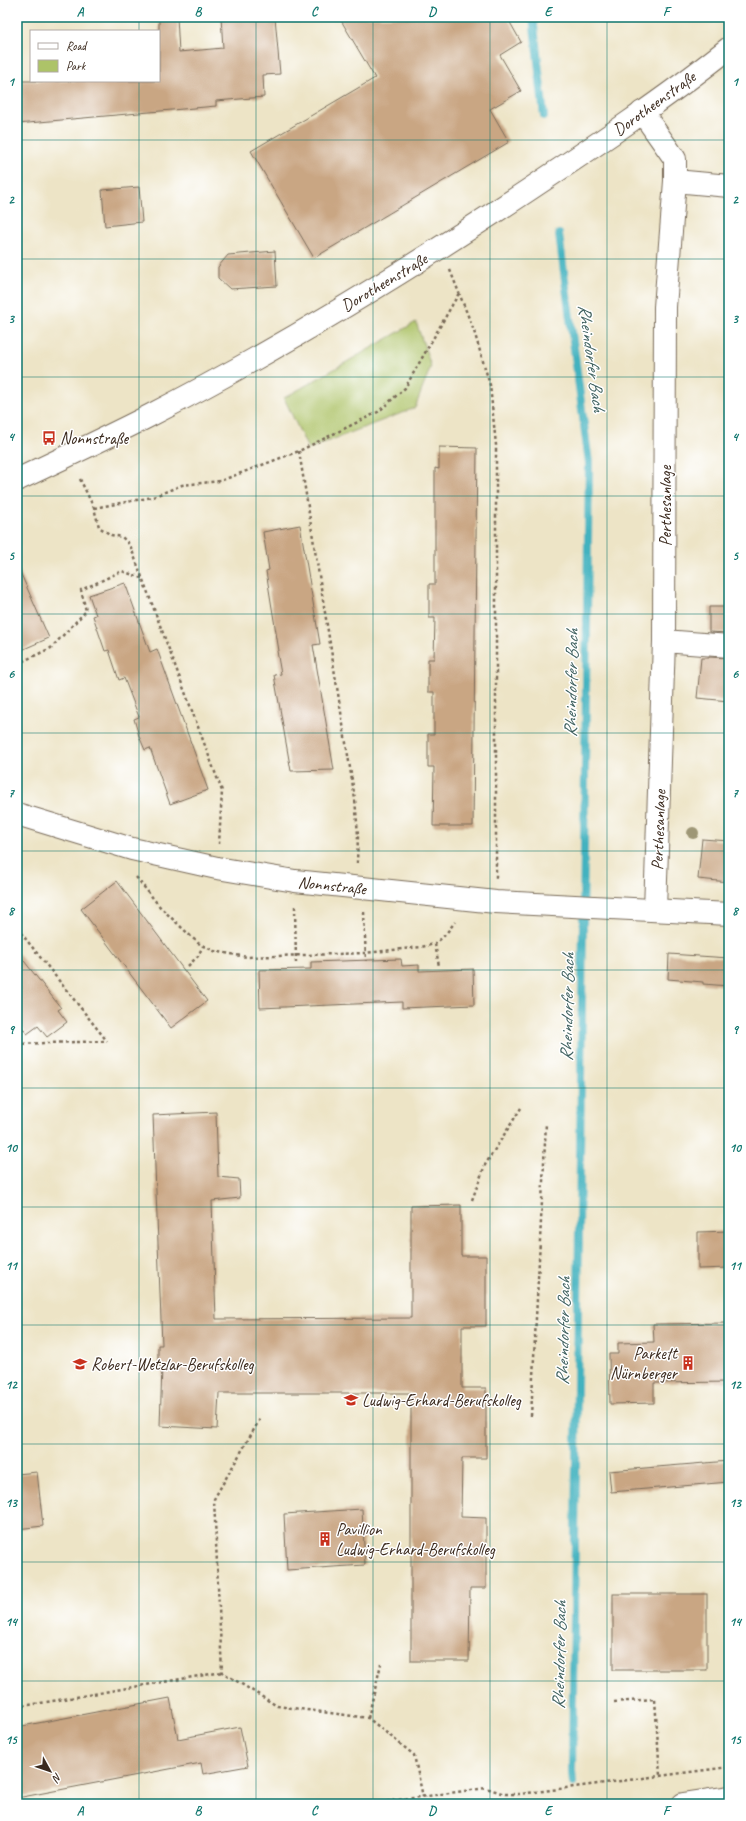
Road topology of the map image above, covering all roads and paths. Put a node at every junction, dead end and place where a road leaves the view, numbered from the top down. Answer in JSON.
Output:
{"nodes":[{"id":1,"x":729,"y":48,"type":"edge"},
{"id":2,"x":642,"y":112,"type":"junction"},
{"id":3,"x":675,"y":181,"type":"junction"},
{"id":4,"x":729,"y":186,"type":"edge"},
{"id":5,"x":442,"y":247,"type":"junction"},
{"id":6,"x":459,"y":293,"type":"junction"},
{"id":7,"x":299,"y":451,"type":"junction"},
{"id":8,"x":68,"y":455,"type":"junction"},
{"id":9,"x":17,"y":480,"type":"edge"},
{"id":10,"x":94,"y":508,"type":"junction"},
{"id":11,"x":142,"y":578,"type":"junction"},
{"id":12,"x":664,"y":641,"type":"junction"},
{"id":13,"x":729,"y":646,"type":"edge"},
{"id":14,"x":17,"y":664,"type":"edge"},
{"id":15,"x":17,"y":814,"type":"edge"},
{"id":16,"x":132,"y":848,"type":"junction"},
{"id":17,"x":217,"y":868,"type":"junction"},
{"id":18,"x":295,"y":881,"type":"junction"},
{"id":19,"x":359,"y":887,"type":"junction"},
{"id":20,"x":466,"y":900,"type":"junction"},
{"id":21,"x":496,"y":902,"type":"junction"},
{"id":22,"x":655,"y":910,"type":"junction"},
{"id":23,"x":729,"y":914,"type":"edge"},
{"id":24,"x":17,"y":928,"type":"edge"},
{"id":25,"x":435,"y":944,"type":"junction"},
{"id":26,"x":203,"y":946,"type":"junction"},
{"id":27,"x":365,"y":953,"type":"junction"},
{"id":28,"x":295,"y":955,"type":"junction"},
{"id":29,"x":366,"y":961,"type":"dead end"},
{"id":30,"x":296,"y":964,"type":"dead end"},
{"id":31,"x":188,"y":966,"type":"dead end"},
{"id":32,"x":439,"y":966,"type":"dead end"},
{"id":33,"x":17,"y":1044,"type":"edge"},
{"id":34,"x":521,"y":1108,"type":"dead end"},
{"id":35,"x":546,"y":1123,"type":"dead end"},
{"id":36,"x":472,"y":1200,"type":"dead end"},
{"id":37,"x":531,"y":1416,"type":"dead end"},
{"id":38,"x":260,"y":1419,"type":"dead end"},
{"id":39,"x":381,"y":1664,"type":"dead end"},
{"id":40,"x":222,"y":1672,"type":"junction"},
{"id":41,"x":614,"y":1702,"type":"dead end"},
{"id":42,"x":17,"y":1707,"type":"edge"},
{"id":43,"x":368,"y":1718,"type":"junction"},
{"id":44,"x":729,"y":1767,"type":"edge"},
{"id":45,"x":660,"y":1776,"type":"junction"},
{"id":46,"x":423,"y":1797,"type":"junction"},
{"id":47,"x":729,"y":1797,"type":"edge"},
{"id":48,"x":693,"y":1803,"type":"edge"},
{"id":49,"x":369,"y":1804,"type":"edge"}],
"edges":[{"from":1,"to":2,"type":"street","name":"Dorotheenstraße"},
{"from":2,"to":3,"type":"street","name":"Perthesanlage"},
{"from":2,"to":5,"type":"street","name":"Dorotheenstraße"},
{"from":3,"to":4,"type":"street"},
{"from":3,"to":12,"type":"street","name":"Perthesanlage"},
{"from":5,"to":6,"type":"path"},
{"from":5,"to":8,"type":"street","name":"Dorotheenstraße"},
{"from":6,"to":7,"type":"path"},
{"from":6,"to":21,"type":"path"},
{"from":7,"to":10,"type":"path"},
{"from":7,"to":19,"type":"path"},
{"from":8,"to":9,"type":"street","name":"Dorotheenstraße"},
{"from":8,"to":10,"type":"path"},
{"from":10,"to":11,"type":"path"},
{"from":11,"to":14,"type":"path"},
{"from":11,"to":17,"type":"path"},
{"from":12,"to":13,"type":"street"},
{"from":12,"to":22,"type":"street","name":"Perthesanlage"},
{"from":15,"to":16,"type":"street","name":"Nonnstraße"},
{"from":16,"to":17,"type":"street","name":"Nonnstraße"},
{"from":16,"to":26,"type":"path"},
{"from":17,"to":18,"type":"street","name":"Nonnstraße"},
{"from":18,"to":19,"type":"street","name":"Nonnstraße"},
{"from":18,"to":28,"type":"path"},
{"from":19,"to":20,"type":"street","name":"Nonnstraße"},
{"from":19,"to":27,"type":"path"},
{"from":20,"to":21,"type":"street","name":"Nonnstraße"},
{"from":20,"to":25,"type":"path"},
{"from":21,"to":22,"type":"street","name":"Nonnstraße"},
{"from":22,"to":23,"type":"street","name":"Nonnstraße"},
{"from":24,"to":33,"type":"path"},
{"from":25,"to":27,"type":"path"},
{"from":25,"to":32,"type":"path"},
{"from":26,"to":28,"type":"path"},
{"from":26,"to":31,"type":"path"},
{"from":27,"to":28,"type":"path"},
{"from":27,"to":29,"type":"path"},
{"from":28,"to":30,"type":"path"},
{"from":34,"to":36,"type":"path"},
{"from":35,"to":37,"type":"path"},
{"from":38,"to":40,"type":"path"},
{"from":39,"to":43,"type":"path"},
{"from":40,"to":42,"type":"path"},
{"from":40,"to":43,"type":"path"},
{"from":41,"to":45,"type":"path"},
{"from":43,"to":46,"type":"path"},
{"from":44,"to":45,"type":"path"},
{"from":45,"to":46,"type":"path"},
{"from":46,"to":49,"type":"path"},
{"from":47,"to":48,"type":"street"}]}
